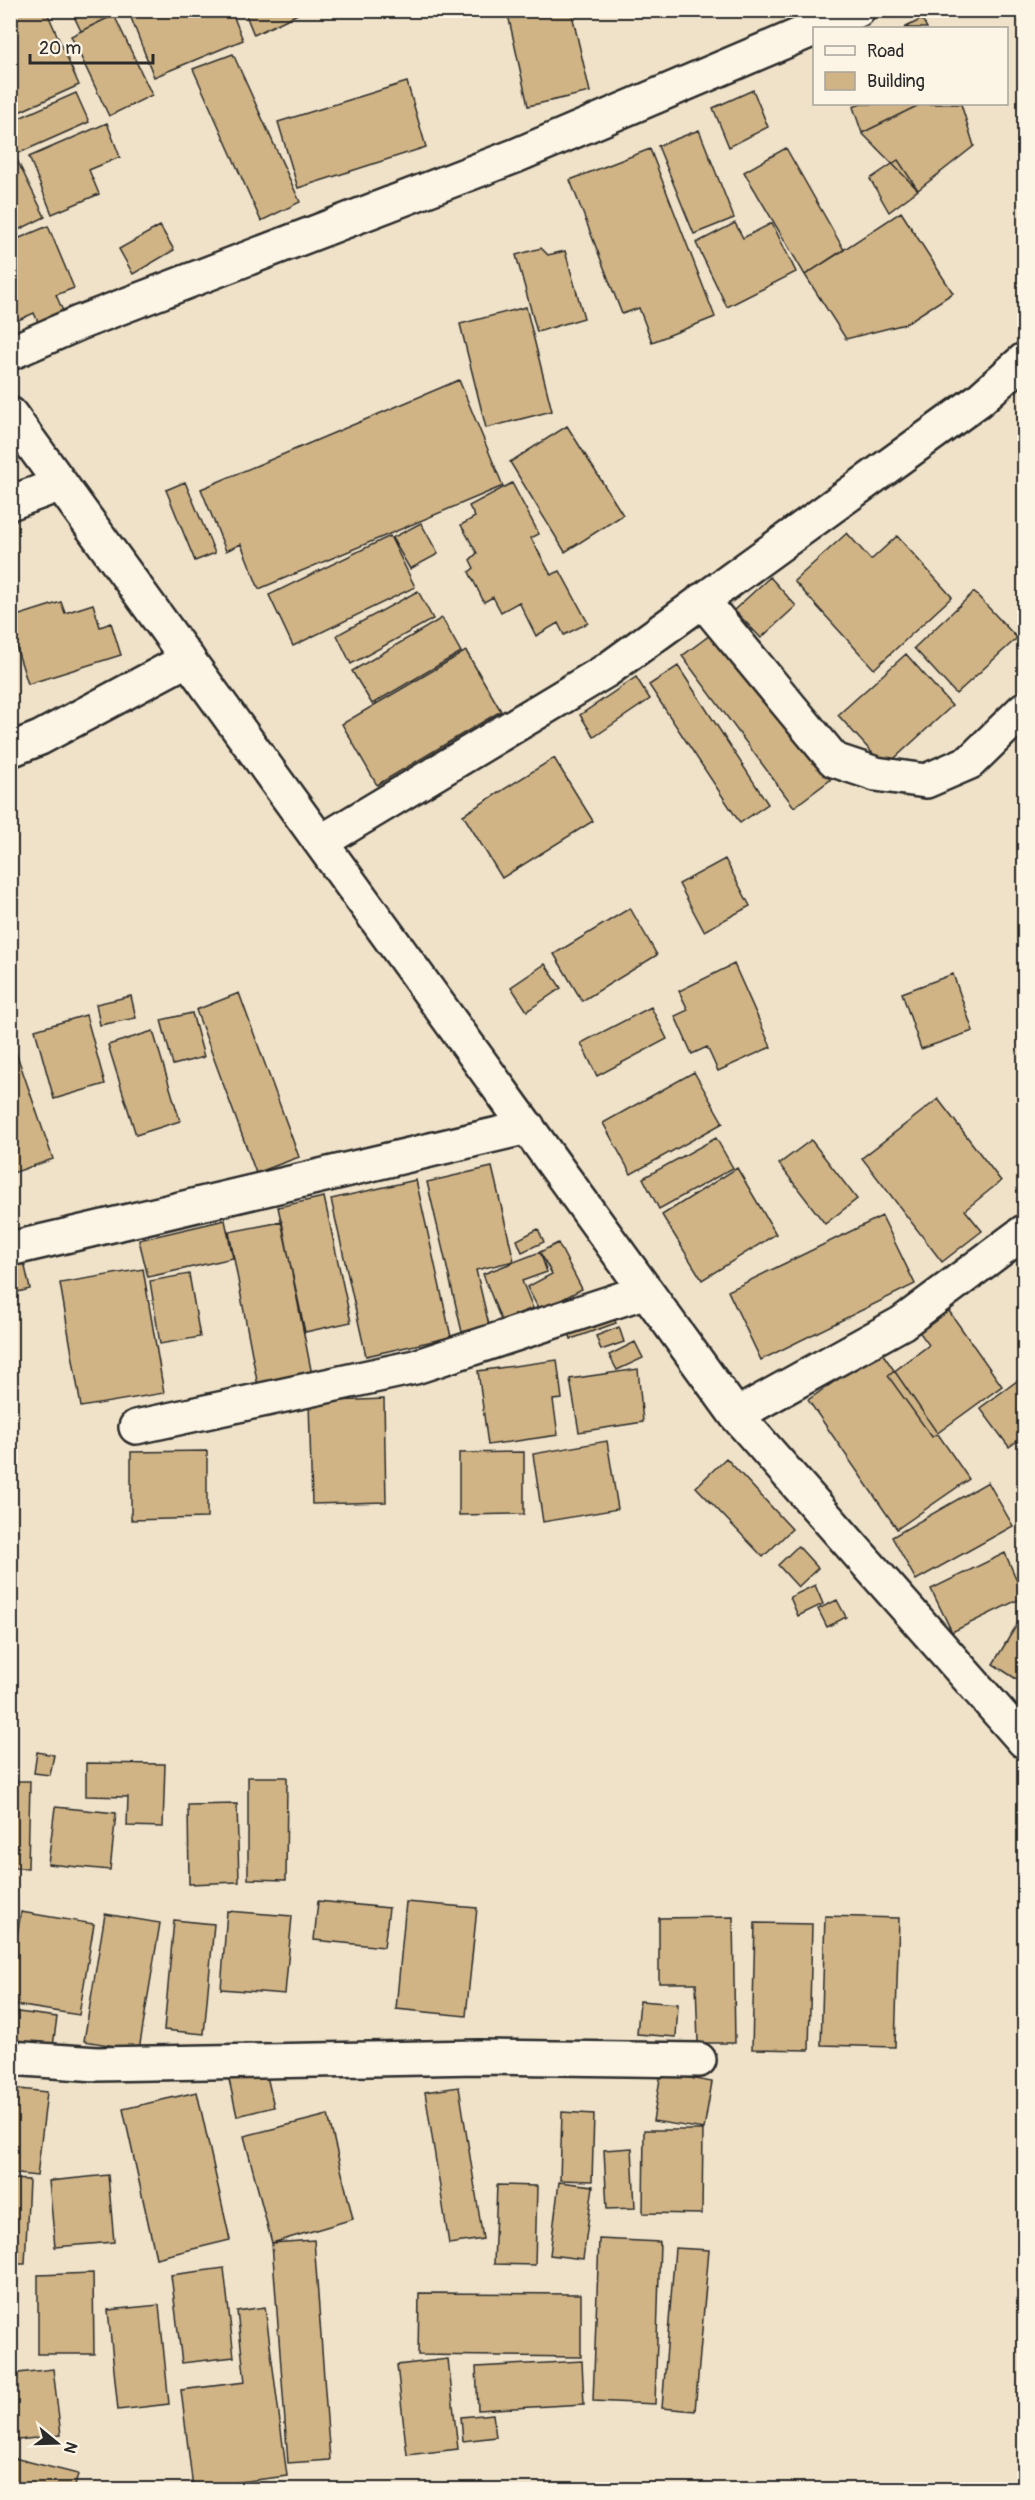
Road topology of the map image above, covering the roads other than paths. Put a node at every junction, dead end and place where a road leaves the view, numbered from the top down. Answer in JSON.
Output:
{"nodes":[{"id":1,"x":858,"y":10,"type":"edge"},
{"id":2,"x":820,"y":27,"type":"edge"},
{"id":3,"x":813,"y":30,"type":"edge"},
{"id":4,"x":10,"y":352,"type":"edge"},
{"id":5,"x":1024,"y":360,"type":"edge"},
{"id":6,"x":10,"y":414,"type":"edge"},
{"id":7,"x":61,"y":484,"type":"junction"},
{"id":8,"x":10,"y":503,"type":"edge"},
{"id":9,"x":702,"y":600,"type":"junction"},
{"id":10,"x":189,"y":659,"type":"junction"},
{"id":11,"x":1024,"y":709,"type":"edge"},
{"id":12,"x":10,"y":750,"type":"edge"},
{"id":13,"x":321,"y":842,"type":"junction"},
{"id":14,"x":528,"y":1126,"type":"junction"},
{"id":15,"x":1024,"y":1232,"type":"edge"},
{"id":16,"x":10,"y":1249,"type":"edge"},
{"id":17,"x":646,"y":1291,"type":"junction"},
{"id":18,"x":736,"y":1415,"type":"junction"},
{"id":19,"x":136,"y":1427,"type":"dead end"},
{"id":20,"x":1023,"y":1737,"type":"edge"},
{"id":21,"x":10,"y":2058,"type":"edge"},
{"id":22,"x":699,"y":2060,"type":"dead end"}],
"edges":[{"from":1,"to":2,"type":"street"},
{"from":3,"to":4,"type":"street"},
{"from":5,"to":9,"type":"street"},
{"from":6,"to":7,"type":"street"},
{"from":7,"to":8,"type":"street"},
{"from":7,"to":10,"type":"street"},
{"from":9,"to":11,"type":"street"},
{"from":9,"to":13,"type":"street"},
{"from":10,"to":12,"type":"street"},
{"from":10,"to":13,"type":"street"},
{"from":13,"to":14,"type":"street"},
{"from":14,"to":16,"type":"street"},
{"from":14,"to":17,"type":"street"},
{"from":15,"to":18,"type":"street"},
{"from":17,"to":18,"type":"street"},
{"from":17,"to":19,"type":"street"},
{"from":18,"to":20,"type":"street"},
{"from":21,"to":22,"type":"street"}]}
